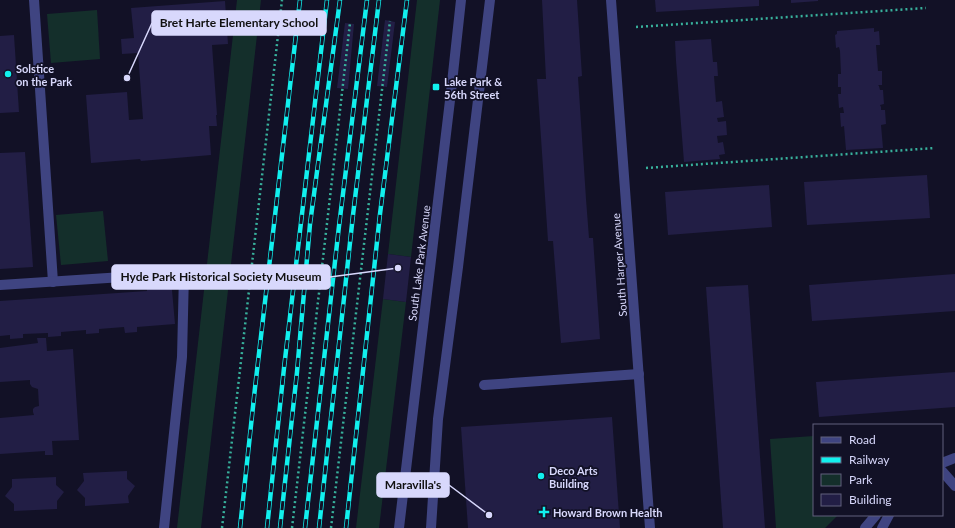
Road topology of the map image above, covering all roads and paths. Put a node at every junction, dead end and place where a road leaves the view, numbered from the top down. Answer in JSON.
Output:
{"nodes":[{"id":1,"x":34,"y":0,"type":"edge"},
{"id":2,"x":282,"y":0,"type":"edge"},
{"id":3,"x":460,"y":0,"type":"edge"},
{"id":4,"x":490,"y":0,"type":"edge"},
{"id":5,"x":612,"y":0,"type":"edge"},
{"id":6,"x":926,"y":8,"type":"dead end"},
{"id":7,"x":390,"y":21,"type":"dead end"},
{"id":8,"x":350,"y":23,"type":"dead end"},
{"id":9,"x":636,"y":27,"type":"dead end"},
{"id":10,"x":935,"y":148,"type":"dead end"},
{"id":11,"x":646,"y":168,"type":"dead end"},
{"id":12,"x":53,"y":282,"type":"junction"},
{"id":13,"x":0,"y":285,"type":"edge"},
{"id":14,"x":639,"y":374,"type":"junction"},
{"id":15,"x":484,"y":385,"type":"dead end"},
{"id":16,"x":955,"y":458,"type":"edge"},
{"id":17,"x":943,"y":463,"type":"edge"},
{"id":18,"x":943,"y":472,"type":"edge"},
{"id":19,"x":955,"y":486,"type":"edge"},
{"id":20,"x":875,"y":516,"type":"edge"},
{"id":21,"x":888,"y":516,"type":"edge"},
{"id":22,"x":164,"y":528,"type":"edge"},
{"id":23,"x":222,"y":528,"type":"edge"},
{"id":24,"x":292,"y":528,"type":"edge"},
{"id":25,"x":331,"y":528,"type":"edge"},
{"id":26,"x":399,"y":528,"type":"edge"},
{"id":27,"x":431,"y":528,"type":"edge"},
{"id":28,"x":650,"y":528,"type":"edge"},
{"id":29,"x":865,"y":528,"type":"edge"},
{"id":30,"x":882,"y":528,"type":"edge"}],
"edges":[{"from":1,"to":12,"type":"street"},
{"from":2,"to":23,"type":"path"},
{"from":3,"to":26,"type":"street","name":"South Lake Park Avenue"},
{"from":4,"to":27,"type":"street"},
{"from":5,"to":14,"type":"street","name":"South Harper Avenue"},
{"from":6,"to":9,"type":"path"},
{"from":7,"to":25,"type":"path"},
{"from":8,"to":24,"type":"path"},
{"from":10,"to":11,"type":"path"},
{"from":12,"to":13,"type":"street"},
{"from":12,"to":22,"type":"street"},
{"from":14,"to":15,"type":"street"},
{"from":14,"to":28,"type":"street","name":"South Harper Avenue"},
{"from":16,"to":17,"type":"street"},
{"from":18,"to":19,"type":"street"},
{"from":20,"to":29,"type":"street"},
{"from":21,"to":30,"type":"street"}]}
